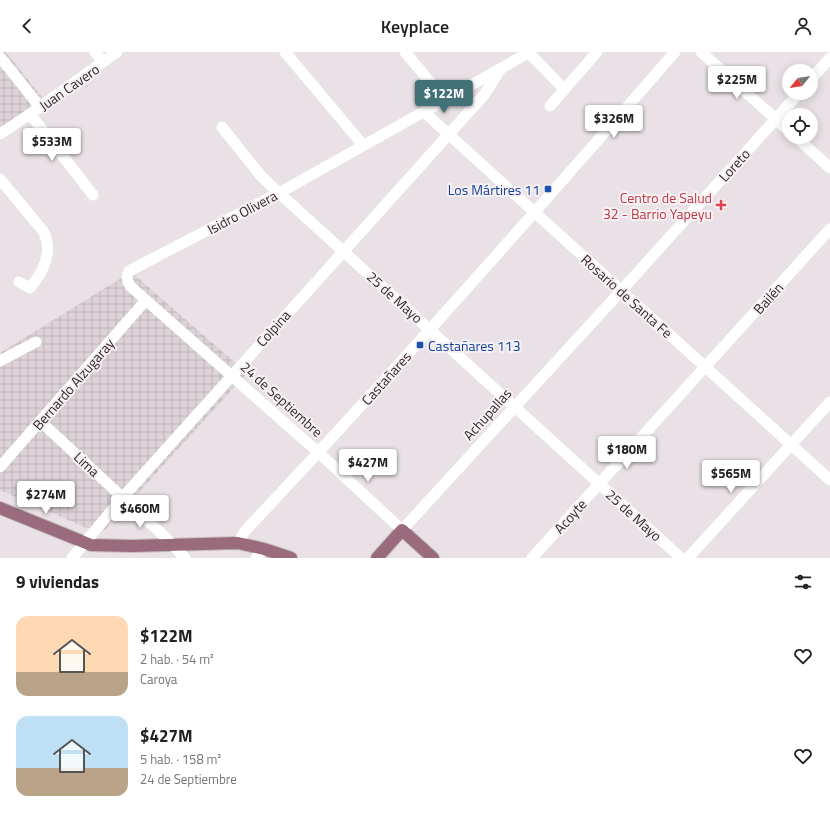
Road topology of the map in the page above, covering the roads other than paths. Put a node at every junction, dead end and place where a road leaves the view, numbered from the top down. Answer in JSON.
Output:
{"nodes":[{"id":1,"x":95,"y":52,"type":"edge"},
{"id":2,"x":117,"y":52,"type":"edge"},
{"id":3,"x":285,"y":52,"type":"edge"},
{"id":4,"x":405,"y":52,"type":"edge"},
{"id":5,"x":529,"y":52,"type":"edge"},
{"id":6,"x":597,"y":52,"type":"edge"},
{"id":7,"x":675,"y":52,"type":"edge"},
{"id":8,"x":701,"y":52,"type":"edge"},
{"id":9,"x":0,"y":57,"type":"edge"},
{"id":10,"x":830,"y":58,"type":"edge"},
{"id":11,"x":104,"y":62,"type":"junction"},
{"id":12,"x":501,"y":69,"type":"junction"},
{"id":13,"x":818,"y":71,"type":"edge"},
{"id":14,"x":564,"y":89,"type":"junction"},
{"id":15,"x":445,"y":100,"type":"junction"},
{"id":16,"x":793,"y":100,"type":"edge"},
{"id":17,"x":40,"y":106,"type":"junction"},
{"id":18,"x":550,"y":106,"type":"dead end"},
{"id":19,"x":424,"y":112,"type":"junction"},
{"id":20,"x":30,"y":114,"type":"junction"},
{"id":21,"x":776,"y":119,"type":"junction"},
{"id":22,"x":782,"y":125,"type":"edge"},
{"id":23,"x":222,"y":127,"type":"dead end"},
{"id":24,"x":0,"y":134,"type":"edge"},
{"id":25,"x":449,"y":134,"type":"junction"},
{"id":26,"x":804,"y":144,"type":"edge"},
{"id":27,"x":363,"y":145,"type":"junction"},
{"id":28,"x":830,"y":168,"type":"edge"},
{"id":29,"x":0,"y":179,"type":"edge"},
{"id":30,"x":279,"y":193,"type":"junction"},
{"id":31,"x":92,"y":195,"type":"dead end"},
{"id":32,"x":535,"y":212,"type":"junction"},
{"id":33,"x":830,"y":229,"type":"edge"},
{"id":34,"x":344,"y":251,"type":"junction"},
{"id":35,"x":127,"y":281,"type":"joint"},
{"id":36,"x":19,"y":282,"type":"dead end"},
{"id":37,"x":621,"y":290,"type":"junction"},
{"id":38,"x":146,"y":300,"type":"junction"},
{"id":39,"x":430,"y":329,"type":"junction"},
{"id":40,"x":36,"y":342,"type":"dead end"},
{"id":41,"x":0,"y":361,"type":"edge"},
{"id":42,"x":706,"y":367,"type":"junction"},
{"id":43,"x":232,"y":375,"type":"junction"},
{"id":44,"x":830,"y":402,"type":"edge"},
{"id":45,"x":514,"y":406,"type":"junction"},
{"id":46,"x":40,"y":421,"type":"junction"},
{"id":47,"x":791,"y":445,"type":"junction"},
{"id":48,"x":319,"y":453,"type":"junction"},
{"id":49,"x":0,"y":467,"type":"edge"},
{"id":50,"x":830,"y":480,"type":"edge"},
{"id":51,"x":600,"y":484,"type":"junction"},
{"id":52,"x":123,"y":497,"type":"junction"},
{"id":53,"x":0,"y":508,"type":"edge"},
{"id":54,"x":402,"y":530,"type":"junction"},
{"id":55,"x":84,"y":543,"type":"junction"},
{"id":56,"x":238,"y":543,"type":"junction"},
{"id":57,"x":173,"y":545,"type":"junction"},
{"id":58,"x":260,"y":554,"type":"edge"},
{"id":59,"x":72,"y":558,"type":"edge"},
{"id":60,"x":185,"y":558,"type":"edge"},
{"id":61,"x":291,"y":558,"type":"edge"},
{"id":62,"x":377,"y":558,"type":"edge"},
{"id":63,"x":433,"y":558,"type":"edge"},
{"id":64,"x":532,"y":558,"type":"edge"},
{"id":65,"x":681,"y":558,"type":"edge"},
{"id":66,"x":688,"y":558,"type":"edge"}],
"edges":[{"from":1,"to":11,"type":"street"},
{"from":2,"to":11,"type":"street","name":"Juan Cavero"},
{"from":3,"to":27,"type":"street"},
{"from":4,"to":15,"type":"street"},
{"from":5,"to":12,"type":"street","name":"Isidro Olivera"},
{"from":5,"to":14,"type":"street"},
{"from":6,"to":14,"type":"street"},
{"from":7,"to":32,"type":"street","name":"Castañares"},
{"from":8,"to":21,"type":"street"},
{"from":9,"to":17,"type":"street"},
{"from":10,"to":13,"type":"street"},
{"from":11,"to":17,"type":"street","name":"Juan Cavero"},
{"from":12,"to":15,"type":"street","name":"Isidro Olivera"},
{"from":12,"to":25,"type":"street","name":"Colpina"},
{"from":14,"to":18,"type":"street"},
{"from":15,"to":19,"type":"street","name":"Isidro Olivera"},
{"from":16,"to":21,"type":"street","name":"Loreto"},
{"from":17,"to":20,"type":"street","name":"Juan Cavero"},
{"from":19,"to":25,"type":"street","name":"Rosario de Santa Fe"},
{"from":19,"to":27,"type":"street","name":"Isidro Olivera"},
{"from":20,"to":24,"type":"street","name":"Juan Cavero"},
{"from":20,"to":31,"type":"street"},
{"from":21,"to":22,"type":"street"},
{"from":21,"to":37,"type":"street","name":"Loreto"},
{"from":23,"to":30,"type":"street","name":"25 de Mayo"},
{"from":25,"to":32,"type":"street","name":"Rosario de Santa Fe"},
{"from":25,"to":34,"type":"street","name":"Colpina"},
{"from":26,"to":28,"type":"street"},
{"from":27,"to":30,"type":"street","name":"Isidro Olivera"},
{"from":29,"to":36,"type":"street"},
{"from":30,"to":34,"type":"street","name":"25 de Mayo"},
{"from":30,"to":35,"type":"street","name":"Isidro Olivera"},
{"from":32,"to":37,"type":"street","name":"Rosario de Santa Fe"},
{"from":32,"to":39,"type":"street","name":"Castañares"},
{"from":33,"to":42,"type":"street","name":"Bailén"},
{"from":34,"to":39,"type":"street","name":"25 de Mayo"},
{"from":34,"to":43,"type":"street","name":"Colpina"},
{"from":35,"to":38,"type":"street","name":"24 de Septiembre"},
{"from":37,"to":42,"type":"street","name":"Rosario de Santa Fe"},
{"from":37,"to":45,"type":"street","name":"Achupallas"},
{"from":38,"to":43,"type":"street","name":"24 de Septiembre"},
{"from":38,"to":46,"type":"street","name":"Bernardo Alzugaray"},
{"from":39,"to":45,"type":"street","name":"25 de Mayo"},
{"from":39,"to":48,"type":"street","name":"Castañares"},
{"from":40,"to":41,"type":"street"},
{"from":42,"to":47,"type":"street","name":"Rosario de Santa Fe"},
{"from":42,"to":51,"type":"street","name":"Acoyte"},
{"from":43,"to":48,"type":"street","name":"24 de Septiembre"},
{"from":43,"to":52,"type":"street","name":"Colpina"},
{"from":44,"to":47,"type":"street"},
{"from":45,"to":51,"type":"street","name":"25 de Mayo"},
{"from":45,"to":54,"type":"street","name":"Achupallas"},
{"from":46,"to":49,"type":"street","name":"Bernardo Alzugaray"},
{"from":46,"to":52,"type":"street","name":"Lima"},
{"from":47,"to":50,"type":"street","name":"Rosario de Santa Fe"},
{"from":47,"to":66,"type":"street"},
{"from":48,"to":54,"type":"street","name":"24 de Septiembre"},
{"from":48,"to":56,"type":"street","name":"Castañares"},
{"from":51,"to":64,"type":"street","name":"Acoyte"},
{"from":51,"to":65,"type":"street","name":"25 de Mayo"},
{"from":52,"to":55,"type":"street","name":"Colpina"},
{"from":52,"to":57,"type":"street","name":"Lima"},
{"from":53,"to":55,"type":"main road"},
{"from":54,"to":62,"type":"main road","name":"Achupallas"},
{"from":54,"to":63,"type":"main road","name":"24 de Septiembre"},
{"from":55,"to":57,"type":"main road"},
{"from":55,"to":59,"type":"street"},
{"from":56,"to":57,"type":"main road"},
{"from":56,"to":58,"type":"main road"},
{"from":57,"to":60,"type":"street","name":"Lima"},
{"from":58,"to":61,"type":"main road"}]}
